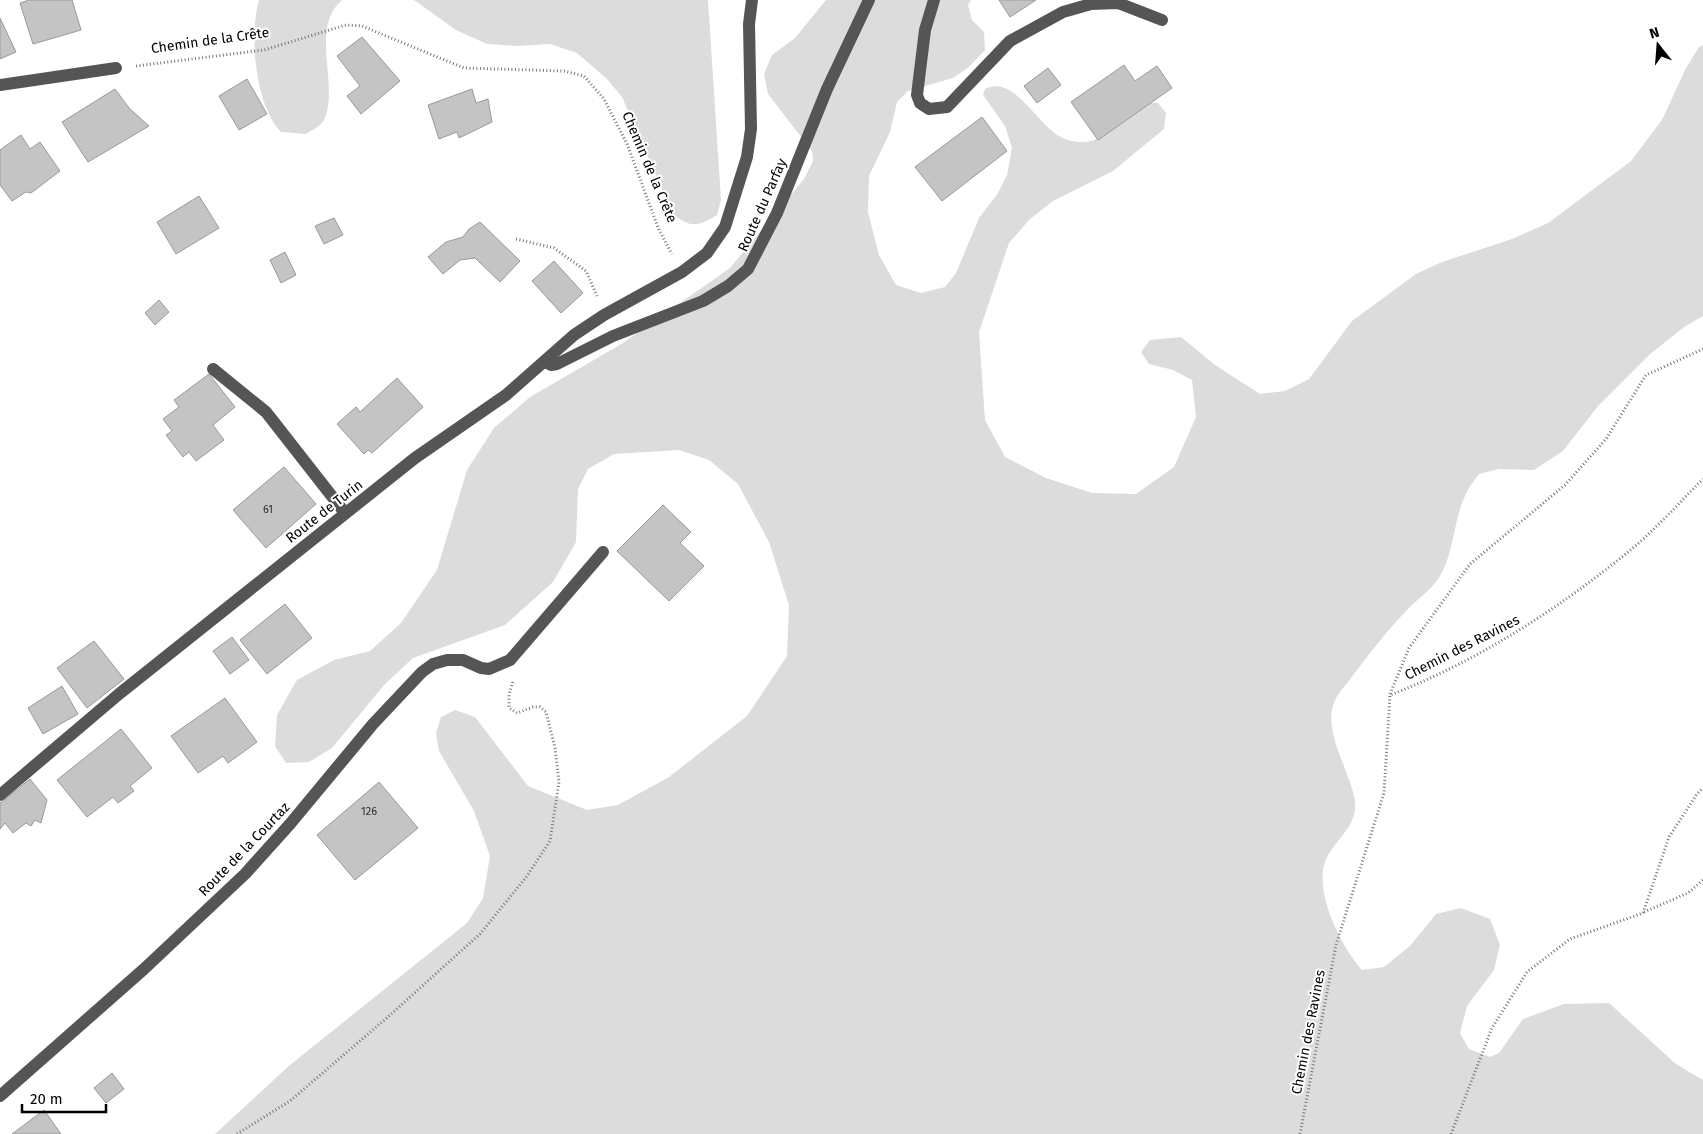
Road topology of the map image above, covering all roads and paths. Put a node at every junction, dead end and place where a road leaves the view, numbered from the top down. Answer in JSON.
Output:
{"nodes":[{"id":1,"x":752,"y":0,"type":"edge"},
{"id":2,"x":869,"y":0,"type":"edge"},
{"id":3,"x":934,"y":0,"type":"edge"},
{"id":4,"x":1162,"y":20,"type":"dead end"},
{"id":5,"x":116,"y":68,"type":"joint"},
{"id":6,"x":0,"y":85,"type":"edge"},
{"id":7,"x":516,"y":239,"type":"dead end"},
{"id":8,"x":682,"y":272,"type":"junction"},
{"id":9,"x":604,"y":315,"type":"junction"},
{"id":10,"x":1703,"y":349,"type":"edge"},
{"id":11,"x":545,"y":362,"type":"junction"},
{"id":12,"x":213,"y":369,"type":"dead end"},
{"id":13,"x":1703,"y":479,"type":"edge"},
{"id":14,"x":345,"y":513,"type":"junction"},
{"id":15,"x":603,"y":552,"type":"dead end"},
{"id":16,"x":516,"y":678,"type":"dead end"},
{"id":17,"x":1390,"y":695,"type":"junction"},
{"id":18,"x":1703,"y":788,"type":"edge"},
{"id":19,"x":0,"y":795,"type":"edge"},
{"id":20,"x":1703,"y":880,"type":"edge"},
{"id":21,"x":1643,"y":913,"type":"junction"},
{"id":22,"x":0,"y":1096,"type":"edge"},
{"id":23,"x":237,"y":1134,"type":"edge"},
{"id":24,"x":1300,"y":1134,"type":"edge"},
{"id":25,"x":1451,"y":1134,"type":"edge"}],
"edges":[{"from":1,"to":8,"type":"street","name":"Route de Turin"},
{"from":2,"to":11,"type":"street","name":"Route du Parfay"},
{"from":3,"to":4,"type":"street"},
{"from":5,"to":6,"type":"street"},
{"from":5,"to":8,"type":"path","name":"Chemin de la Crête"},
{"from":7,"to":9,"type":"path"},
{"from":8,"to":9,"type":"street","name":"Route de Turin"},
{"from":9,"to":11,"type":"street","name":"Route de Turin"},
{"from":10,"to":17,"type":"path"},
{"from":11,"to":14,"type":"street","name":"Route de Turin"},
{"from":12,"to":14,"type":"street"},
{"from":13,"to":17,"type":"path","name":"Chemin des Ravines"},
{"from":14,"to":19,"type":"street","name":"Route de Turin"},
{"from":15,"to":22,"type":"street","name":"Route de la Courtaz"},
{"from":16,"to":23,"type":"path"},
{"from":17,"to":24,"type":"path","name":"Chemin des Ravines"},
{"from":18,"to":21,"type":"path"},
{"from":20,"to":21,"type":"path"},
{"from":21,"to":25,"type":"path"}]}
